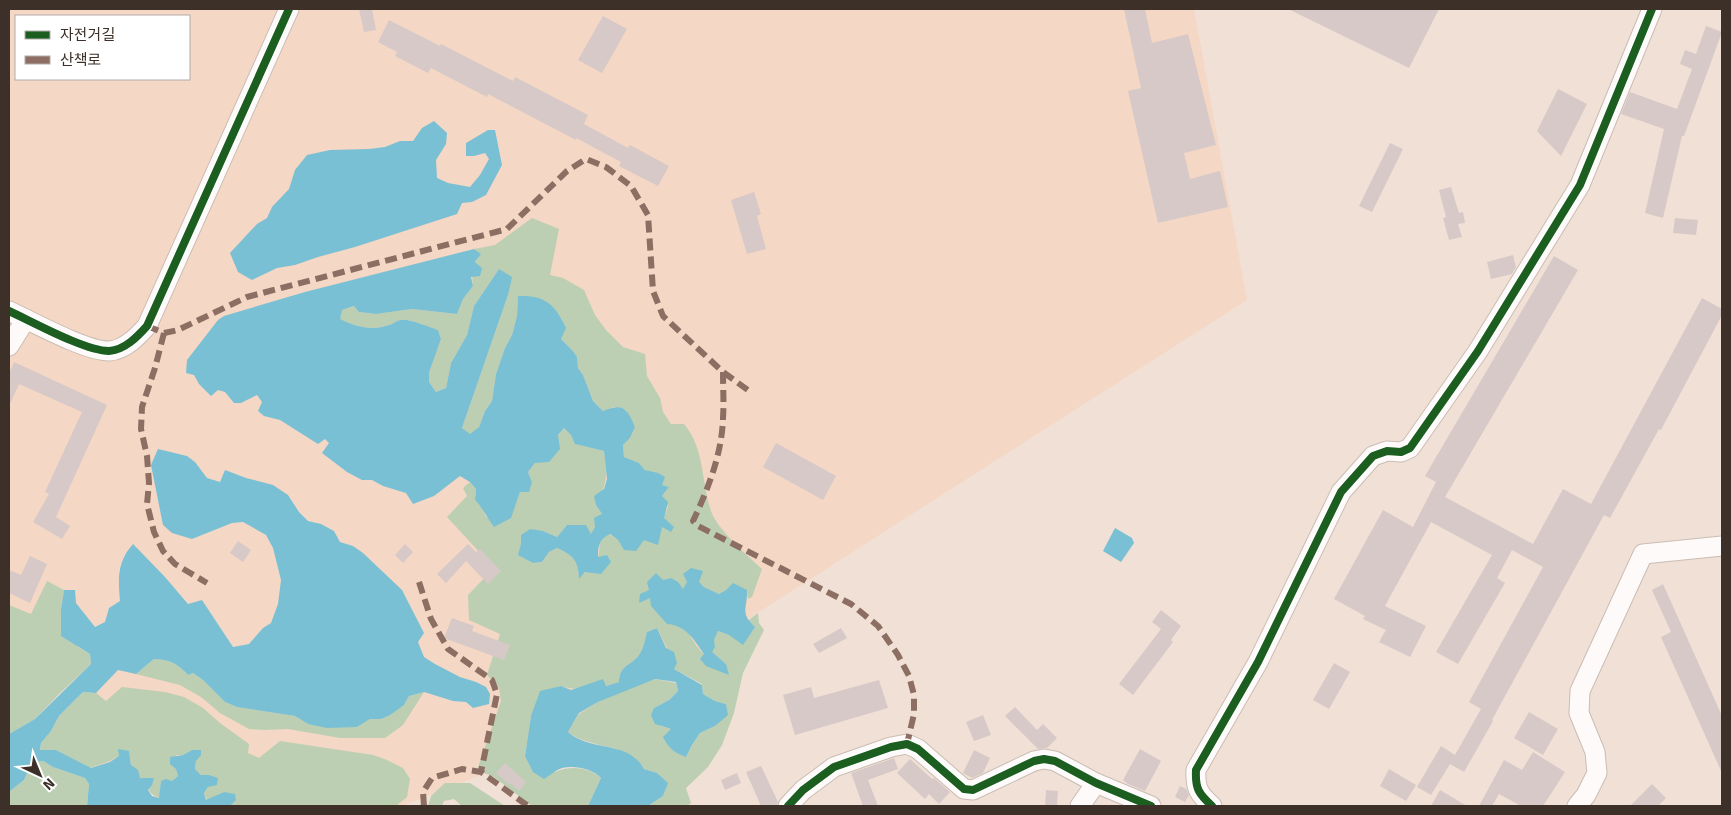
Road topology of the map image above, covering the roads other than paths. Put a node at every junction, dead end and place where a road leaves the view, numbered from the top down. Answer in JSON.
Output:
{"nodes":[{"id":1,"x":289,"y":9,"type":"edge"},
{"id":2,"x":1652,"y":9,"type":"edge"},
{"id":3,"x":9,"y":311,"type":"edge"},
{"id":4,"x":26,"y":319,"type":"junction"},
{"id":5,"x":9,"y":346,"type":"edge"},
{"id":6,"x":1722,"y":546,"type":"edge"},
{"id":7,"x":1096,"y":784,"type":"junction"},
{"id":8,"x":788,"y":806,"type":"edge"},
{"id":9,"x":1080,"y":806,"type":"edge"},
{"id":10,"x":1150,"y":806,"type":"edge"},
{"id":11,"x":1212,"y":806,"type":"edge"},
{"id":12,"x":1577,"y":806,"type":"edge"}],
"edges":[{"from":1,"to":4,"type":"street"},
{"from":2,"to":11,"type":"street"},
{"from":3,"to":4,"type":"street"},
{"from":4,"to":5,"type":"street"},
{"from":6,"to":12,"type":"street"},
{"from":7,"to":8,"type":"street"},
{"from":7,"to":9,"type":"street"},
{"from":7,"to":10,"type":"street"}]}
